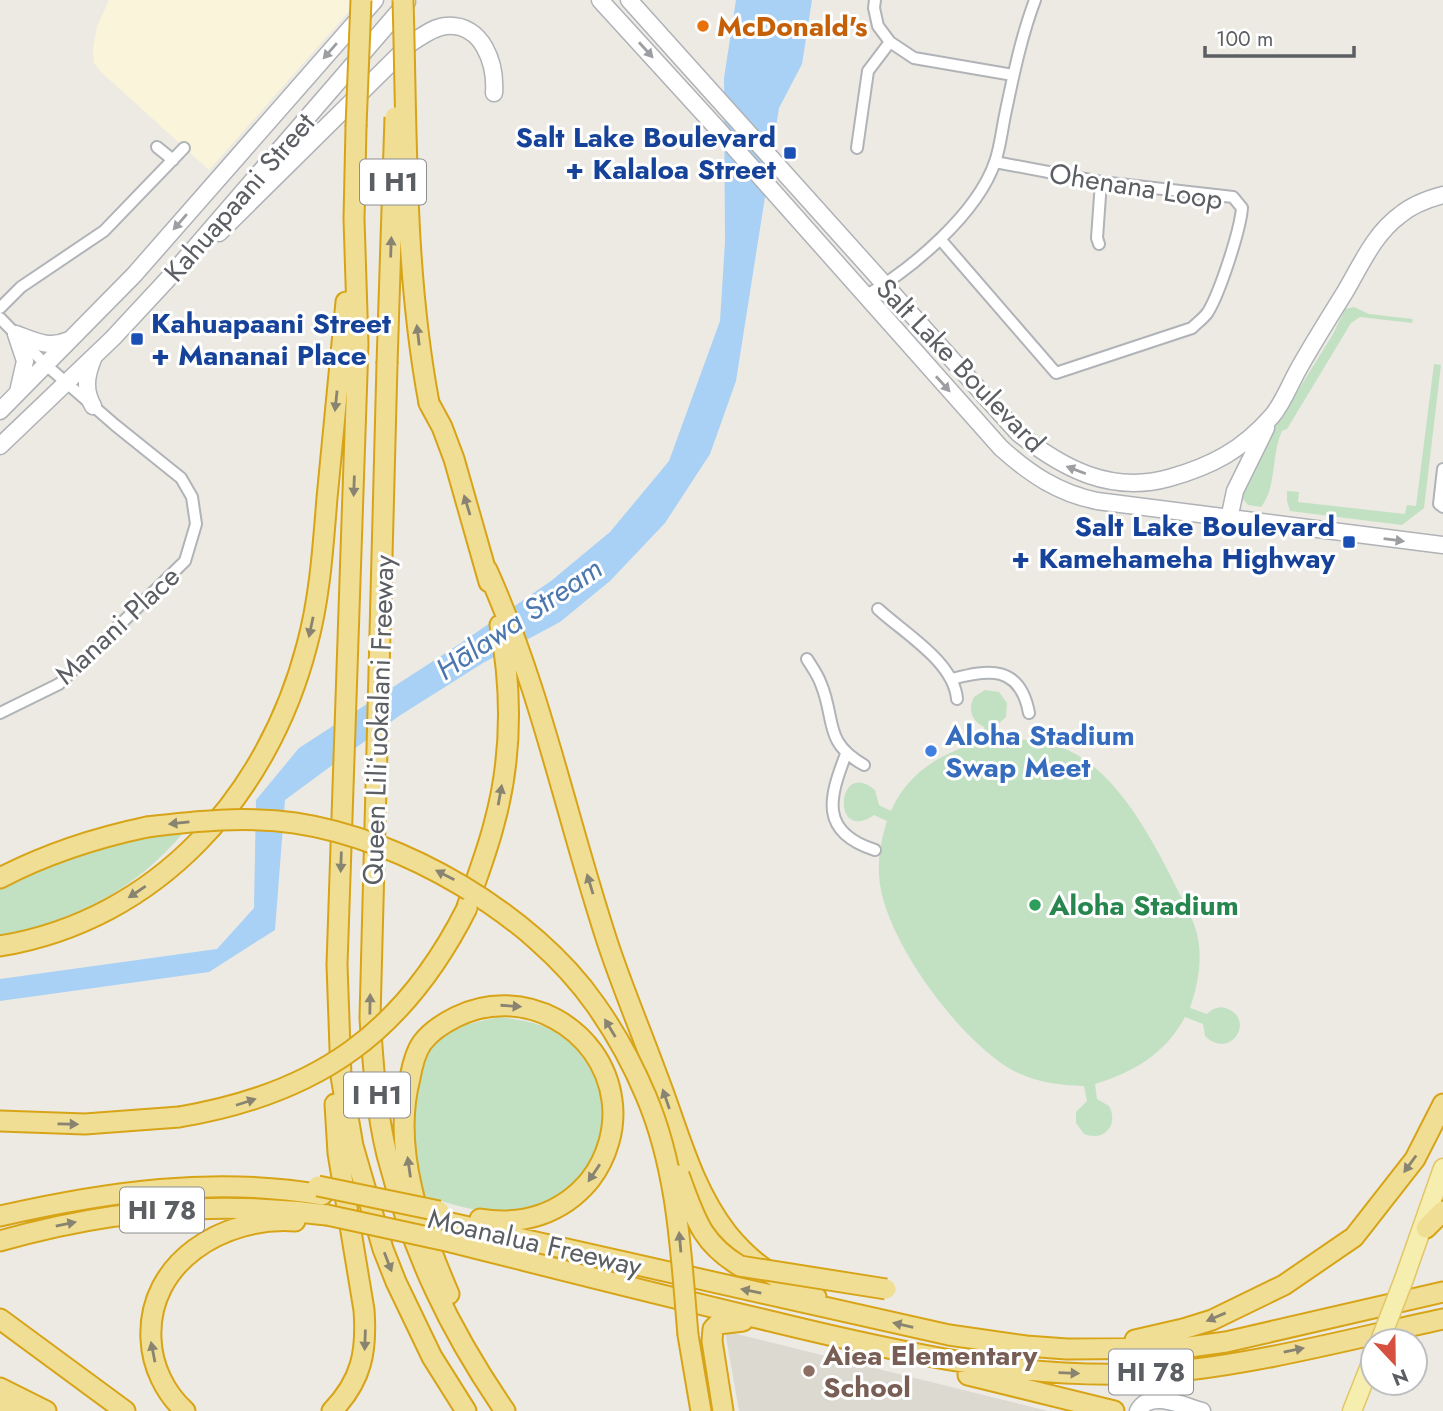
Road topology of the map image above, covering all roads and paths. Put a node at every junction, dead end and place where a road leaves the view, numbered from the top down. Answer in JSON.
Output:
{"nodes":[{"id":1,"x":361,"y":0,"type":"edge"},
{"id":2,"x":375,"y":0,"type":"edge"},
{"id":3,"x":401,"y":0,"type":"edge"},
{"id":4,"x":409,"y":0,"type":"edge"},
{"id":5,"x":600,"y":0,"type":"edge"},
{"id":6,"x":629,"y":0,"type":"edge"},
{"id":7,"x":875,"y":0,"type":"edge"},
{"id":8,"x":1035,"y":0,"type":"edge"},
{"id":9,"x":890,"y":42,"type":"junction"},
{"id":10,"x":1013,"y":75,"type":"junction"},
{"id":11,"x":494,"y":93,"type":"dead end"},
{"id":12,"x":157,"y":147,"type":"dead end"},
{"id":13,"x":184,"y":148,"type":"dead end"},
{"id":14,"x":857,"y":148,"type":"dead end"},
{"id":15,"x":173,"y":160,"type":"junction"},
{"id":16,"x":995,"y":162,"type":"junction"},
{"id":17,"x":1101,"y":183,"type":"junction"},
{"id":18,"x":1443,"y":195,"type":"edge"},
{"id":19,"x":940,"y":239,"type":"junction"},
{"id":20,"x":1099,"y":244,"type":"dead end"},
{"id":21,"x":166,"y":281,"type":"junction"},
{"id":22,"x":884,"y":285,"type":"junction"},
{"id":23,"x":865,"y":296,"type":"junction"},
{"id":24,"x":0,"y":308,"type":"edge"},
{"id":25,"x":0,"y":318,"type":"edge"},
{"id":26,"x":16,"y":334,"type":"junction"},
{"id":27,"x":350,"y":339,"type":"junction"},
{"id":28,"x":69,"y":340,"type":"junction"},
{"id":29,"x":95,"y":355,"type":"junction"},
{"id":30,"x":46,"y":365,"type":"junction"},
{"id":31,"x":67,"y":382,"type":"junction"},
{"id":32,"x":17,"y":394,"type":"junction"},
{"id":33,"x":93,"y":406,"type":"junction"},
{"id":34,"x":0,"y":411,"type":"edge"},
{"id":35,"x":1273,"y":415,"type":"junction"},
{"id":36,"x":0,"y":446,"type":"edge"},
{"id":37,"x":1443,"y":469,"type":"edge"},
{"id":38,"x":1443,"y":507,"type":"edge"},
{"id":39,"x":1229,"y":519,"type":"junction"},
{"id":40,"x":1443,"y":545,"type":"edge"},
{"id":41,"x":878,"y":609,"type":"dead end"},
{"id":42,"x":807,"y":659,"type":"dead end"},
{"id":43,"x":514,"y":664,"type":"junction"},
{"id":44,"x":952,"y":679,"type":"junction"},
{"id":45,"x":957,"y":699,"type":"dead end"},
{"id":46,"x":0,"y":713,"type":"edge"},
{"id":47,"x":1029,"y":713,"type":"dead end"},
{"id":48,"x":846,"y":754,"type":"junction"},
{"id":49,"x":864,"y":765,"type":"dead end"},
{"id":50,"x":875,"y":850,"type":"dead end"},
{"id":51,"x":0,"y":877,"type":"edge"},
{"id":52,"x":0,"y":946,"type":"edge"},
{"id":53,"x":337,"y":1004,"type":"junction"},
{"id":54,"x":647,"y":1098,"type":"junction"},
{"id":55,"x":1443,"y":1104,"type":"edge"},
{"id":56,"x":0,"y":1121,"type":"edge"},
{"id":57,"x":1443,"y":1168,"type":"edge"},
{"id":58,"x":1443,"y":1188,"type":"edge"},
{"id":59,"x":1443,"y":1210,"type":"edge"},
{"id":60,"x":0,"y":1216,"type":"edge"},
{"id":61,"x":440,"y":1216,"type":"junction"},
{"id":62,"x":329,"y":1220,"type":"junction"},
{"id":63,"x":1426,"y":1228,"type":"junction"},
{"id":64,"x":0,"y":1241,"type":"edge"},
{"id":65,"x":1404,"y":1279,"type":"junction"},
{"id":66,"x":1443,"y":1286,"type":"edge"},
{"id":67,"x":886,"y":1289,"type":"dead end"},
{"id":68,"x":1443,"y":1292,"type":"edge"},
{"id":69,"x":1411,"y":1300,"type":"junction"},
{"id":70,"x":866,"y":1316,"type":"junction"},
{"id":71,"x":0,"y":1319,"type":"edge"},
{"id":72,"x":1443,"y":1319,"type":"edge"},
{"id":73,"x":762,"y":1320,"type":"junction"},
{"id":74,"x":1385,"y":1327,"type":"edge"},
{"id":75,"x":856,"y":1342,"type":"junction"},
{"id":76,"x":1067,"y":1349,"type":"junction"},
{"id":77,"x":0,"y":1388,"type":"edge"},
{"id":78,"x":0,"y":1403,"type":"edge"},
{"id":79,"x":17,"y":1411,"type":"edge"},
{"id":80,"x":46,"y":1411,"type":"edge"},
{"id":81,"x":125,"y":1411,"type":"edge"},
{"id":82,"x":185,"y":1411,"type":"edge"},
{"id":83,"x":332,"y":1411,"type":"edge"},
{"id":84,"x":466,"y":1411,"type":"edge"},
{"id":85,"x":506,"y":1411,"type":"edge"},
{"id":86,"x":701,"y":1411,"type":"edge"},
{"id":87,"x":723,"y":1411,"type":"edge"},
{"id":88,"x":1114,"y":1411,"type":"edge"},
{"id":89,"x":1138,"y":1411,"type":"edge"},
{"id":90,"x":1202,"y":1411,"type":"edge"}],
"edges":[{"from":1,"to":27,"type":"highway","name":"Queen Liliʻuokalani Freeway","number":"I H1","bridge":true},
{"from":2,"to":28,"type":"main road","name":"Kahuapaani Street","one_way":true},
{"from":43,"to":3,"type":"highway","one_way":true,"bridge":true},
{"from":85,"to":3,"type":"highway","name":"Queen Liliʻuokalani Freeway","number":"I H1","one_way":true,"bridge":true},
{"from":4,"to":21,"type":"main road","name":"Kahuapaani Street"},
{"from":5,"to":23,"type":"main road","name":"Salt Lake Boulevard","one_way":true},
{"from":6,"to":22,"type":"main road","name":"Salt Lake Boulevard"},
{"from":7,"to":9,"type":"street"},
{"from":8,"to":10,"type":"street"},
{"from":9,"to":10,"type":"street"},
{"from":9,"to":14,"type":"street"},
{"from":10,"to":16,"type":"street"},
{"from":11,"to":21,"type":"main road"},
{"from":12,"to":15,"type":"street"},
{"from":13,"to":15,"type":"street"},
{"from":15,"to":24,"type":"street"},
{"from":16,"to":17,"type":"street","name":"Ohenana Loop"},
{"from":16,"to":19,"type":"street"},
{"from":17,"to":19,"type":"street","name":"Ohenana Loop"},
{"from":17,"to":20,"type":"street"},
{"from":18,"to":35,"type":"main road","name":"Salt Lake Boulevard"},
{"from":19,"to":22,"type":"street"},
{"from":21,"to":29,"type":"main road","name":"Kahuapaani Street"},
{"from":22,"to":23,"type":"street"},
{"from":35,"to":22,"type":"main road","name":"Salt Lake Boulevard","one_way":true},
{"from":23,"to":39,"type":"main road","name":"Salt Lake Boulevard","one_way":true},
{"from":25,"to":26,"type":"street","name":"Manani Place"},
{"from":26,"to":28,"type":"main road"},
{"from":26,"to":30,"type":"street","name":"Manani Place"},
{"from":26,"to":32,"type":"main road"},
{"from":27,"to":52,"type":"highway","one_way":true},
{"from":27,"to":53,"type":"highway","name":"Queen Liliʻuokalani Freeway","number":"I H1","one_way":true},
{"from":28,"to":30,"type":"main road","name":"Kahuapaani Street"},
{"from":29,"to":31,"type":"main road","name":"Kahuapaani Street"},
{"from":29,"to":33,"type":"main road"},
{"from":30,"to":31,"type":"street","name":"Manani Place"},
{"from":30,"to":32,"type":"main road","name":"Kahuapaani Street"},
{"from":31,"to":33,"type":"street","name":"Manani Place"},
{"from":31,"to":36,"type":"main road","name":"Kahuapaani Street"},
{"from":32,"to":34,"type":"main road","name":"Kahuapaani Street"},
{"from":33,"to":46,"type":"street","name":"Manani Place"},
{"from":35,"to":39,"type":"main road"},
{"from":37,"to":38,"type":"street"},
{"from":39,"to":40,"type":"main road","name":"Salt Lake Boulevard","one_way":true},
{"from":41,"to":44,"type":"street"},
{"from":42,"to":48,"type":"street"},
{"from":56,"to":43,"type":"highway","one_way":true,"bridge":true},
{"from":70,"to":43,"type":"highway","one_way":true},
{"from":44,"to":45,"type":"street"},
{"from":44,"to":47,"type":"street"},
{"from":48,"to":49,"type":"street"},
{"from":48,"to":50,"type":"street"},
{"from":54,"to":51,"type":"highway","one_way":true,"bridge":true},
{"from":53,"to":83,"type":"highway","one_way":true},
{"from":53,"to":84,"type":"highway","name":"Queen Liliʻuokalani Freeway","number":"I H1","one_way":true},
{"from":54,"to":67,"type":"highway","bridge":true},
{"from":86,"to":54,"type":"highway","one_way":true,"bridge":true},
{"from":55,"to":76,"type":"highway","one_way":true},
{"from":57,"to":65,"type":"main road"},
{"from":58,"to":63,"type":"main road"},
{"from":59,"to":63,"type":"highway"},
{"from":60,"to":61,"type":"highway","bridge":true},
{"from":70,"to":61,"type":"highway","name":"Moanalua Freeway","number":"HI 78","one_way":true},
{"from":85,"to":61,"type":"highway","one_way":true},
{"from":64,"to":62,"type":"highway","number":"HI 78","one_way":true},
{"from":62,"to":73,"type":"highway","name":"Moanalua Freeway","number":"HI 78"},
{"from":82,"to":62,"type":"highway","one_way":true},
{"from":63,"to":65,"type":"main road"},
{"from":65,"to":74,"type":"main road","bridge":true},
{"from":66,"to":69,"type":"highway"},
{"from":68,"to":69,"type":"highway","number":"HI 78"},
{"from":69,"to":76,"type":"highway","number":"HI 78"},
{"from":76,"to":70,"type":"highway","name":"Moanalua Freeway","number":"HI 78","one_way":true},
{"from":71,"to":81,"type":"highway"},
{"from":75,"to":72,"type":"highway","number":"HI 78","one_way":true},
{"from":73,"to":75,"type":"highway","name":"Moanalua Freeway","number":"HI 78"},
{"from":73,"to":87,"type":"highway"},
{"from":75,"to":88,"type":"highway"},
{"from":77,"to":80,"type":"highway"},
{"from":78,"to":79,"type":"highway"},
{"from":89,"to":90,"type":"main road"}]}
